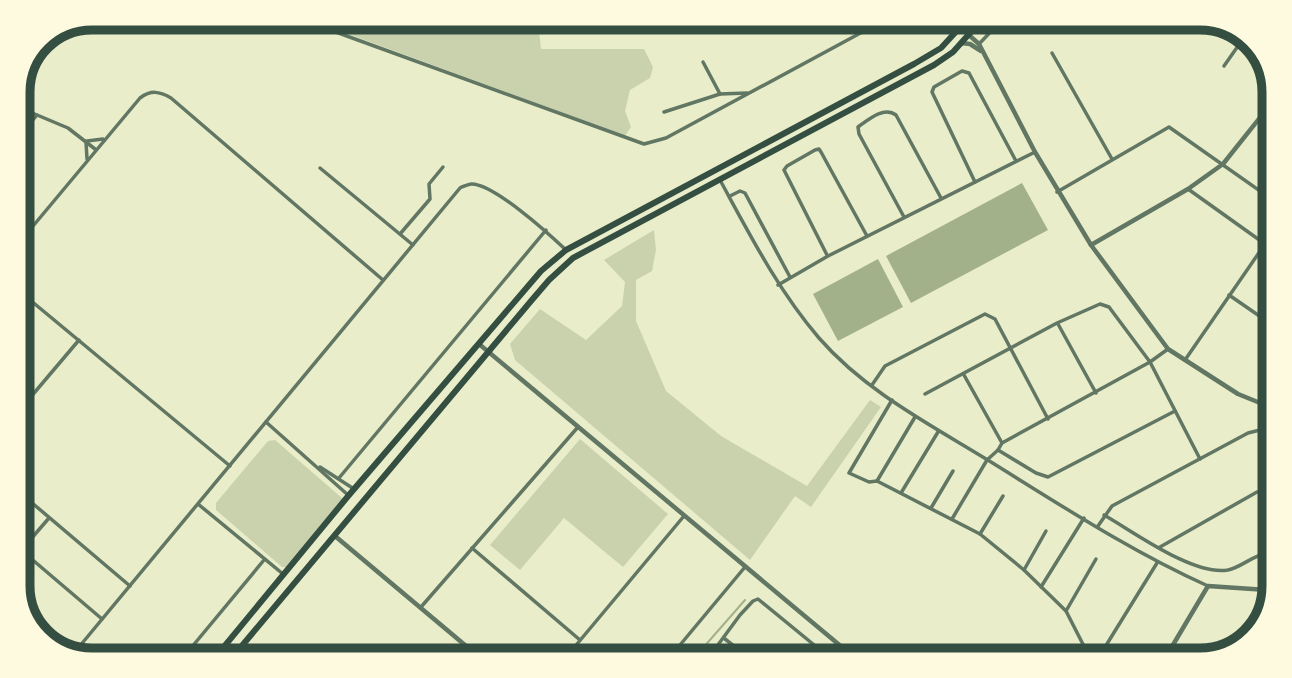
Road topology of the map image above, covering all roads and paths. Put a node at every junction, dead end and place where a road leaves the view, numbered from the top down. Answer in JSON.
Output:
{"nodes":[{"id":1,"x":330,"y":30,"type":"edge"},
{"id":2,"x":865,"y":30,"type":"edge"},
{"id":3,"x":957,"y":30,"type":"edge"},
{"id":4,"x":966,"y":30,"type":"edge"},
{"id":5,"x":973,"y":30,"type":"edge"},
{"id":6,"x":992,"y":30,"type":"edge"},
{"id":7,"x":969,"y":35,"type":"junction"},
{"id":8,"x":961,"y":43,"type":"junction"},
{"id":9,"x":1240,"y":43,"type":"edge"},
{"id":10,"x":979,"y":44,"type":"junction"},
{"id":11,"x":982,"y":51,"type":"junction"},
{"id":12,"x":1052,"y":53,"type":"dead end"},
{"id":13,"x":703,"y":62,"type":"dead end"},
{"id":14,"x":1224,"y":66,"type":"dead end"},
{"id":15,"x":749,"y":93,"type":"junction"},
{"id":16,"x":720,"y":94,"type":"junction"},
{"id":17,"x":30,"y":112,"type":"edge"},
{"id":18,"x":664,"y":112,"type":"dead end"},
{"id":19,"x":37,"y":115,"type":"junction"},
{"id":20,"x":1262,"y":115,"type":"edge"},
{"id":21,"x":30,"y":123,"type":"edge"},
{"id":22,"x":105,"y":138,"type":"junction"},
{"id":23,"x":86,"y":140,"type":"junction"},
{"id":24,"x":96,"y":149,"type":"junction"},
{"id":25,"x":1035,"y":152,"type":"junction"},
{"id":26,"x":1112,"y":159,"type":"junction"},
{"id":27,"x":86,"y":161,"type":"junction"},
{"id":28,"x":1016,"y":161,"type":"junction"},
{"id":29,"x":1223,"y":164,"type":"junction"},
{"id":30,"x":320,"y":167,"type":"dead end"},
{"id":31,"x":443,"y":167,"type":"dead end"},
{"id":32,"x":720,"y":180,"type":"junction"},
{"id":33,"x":975,"y":182,"type":"junction"},
{"id":34,"x":1188,"y":189,"type":"junction"},
{"id":35,"x":1057,"y":192,"type":"junction"},
{"id":36,"x":1262,"y":192,"type":"edge"},
{"id":37,"x":729,"y":196,"type":"junction"},
{"id":38,"x":941,"y":199,"type":"junction"},
{"id":39,"x":904,"y":217,"type":"junction"},
{"id":40,"x":30,"y":229,"type":"edge"},
{"id":41,"x":546,"y":230,"type":"junction"},
{"id":42,"x":400,"y":234,"type":"junction"},
{"id":43,"x":867,"y":236,"type":"junction"},
{"id":44,"x":1262,"y":242,"type":"edge"},
{"id":45,"x":413,"y":245,"type":"junction"},
{"id":46,"x":1091,"y":245,"type":"junction"},
{"id":47,"x":1262,"y":248,"type":"edge"},
{"id":48,"x":566,"y":250,"type":"junction"},
{"id":49,"x":828,"y":256,"type":"junction"},
{"id":50,"x":790,"y":277,"type":"junction"},
{"id":51,"x":383,"y":280,"type":"junction"},
{"id":52,"x":778,"y":285,"type":"junction"},
{"id":53,"x":1229,"y":295,"type":"junction"},
{"id":54,"x":30,"y":300,"type":"edge"},
{"id":55,"x":1262,"y":318,"type":"edge"},
{"id":56,"x":1058,"y":323,"type":"junction"},
{"id":57,"x":79,"y":340,"type":"junction"},
{"id":58,"x":479,"y":344,"type":"junction"},
{"id":59,"x":1011,"y":349,"type":"junction"},
{"id":60,"x":1168,"y":349,"type":"junction"},
{"id":61,"x":488,"y":352,"type":"junction"},
{"id":62,"x":1185,"y":360,"type":"junction"},
{"id":63,"x":1150,"y":362,"type":"junction"},
{"id":64,"x":964,"y":374,"type":"junction"},
{"id":65,"x":872,"y":385,"type":"junction"},
{"id":66,"x":1096,"y":393,"type":"junction"},
{"id":67,"x":925,"y":394,"type":"dead end"},
{"id":68,"x":30,"y":398,"type":"edge"},
{"id":69,"x":892,"y":400,"type":"junction"},
{"id":70,"x":1262,"y":404,"type":"edge"},
{"id":71,"x":1175,"y":411,"type":"junction"},
{"id":72,"x":915,"y":417,"type":"junction"},
{"id":73,"x":417,"y":419,"type":"junction"},
{"id":74,"x":1048,"y":419,"type":"junction"},
{"id":75,"x":266,"y":422,"type":"junction"},
{"id":76,"x":427,"y":426,"type":"junction"},
{"id":77,"x":578,"y":427,"type":"junction"},
{"id":78,"x":1262,"y":430,"type":"edge"},
{"id":79,"x":938,"y":432,"type":"junction"},
{"id":80,"x":1002,"y":443,"type":"junction"},
{"id":81,"x":998,"y":450,"type":"junction"},
{"id":82,"x":1200,"y":458,"type":"junction"},
{"id":83,"x":987,"y":460,"type":"junction"},
{"id":84,"x":230,"y":466,"type":"junction"},
{"id":85,"x":318,"y":466,"type":"junction"},
{"id":86,"x":953,"y":471,"type":"dead end"},
{"id":87,"x":339,"y":478,"type":"junction"},
{"id":88,"x":877,"y":481,"type":"junction"},
{"id":89,"x":355,"y":489,"type":"junction"},
{"id":90,"x":1262,"y":492,"type":"edge"},
{"id":91,"x":901,"y":493,"type":"junction"},
{"id":92,"x":349,"y":495,"type":"junction"},
{"id":93,"x":1003,"y":496,"type":"dead end"},
{"id":94,"x":30,"y":501,"type":"edge"},
{"id":95,"x":197,"y":504,"type":"junction"},
{"id":96,"x":931,"y":508,"type":"junction"},
{"id":97,"x":1104,"y":515,"type":"junction"},
{"id":98,"x":684,"y":516,"type":"junction"},
{"id":99,"x":49,"y":518,"type":"junction"},
{"id":100,"x":1084,"y":518,"type":"junction"},
{"id":101,"x":952,"y":519,"type":"junction"},
{"id":102,"x":1098,"y":526,"type":"junction"},
{"id":103,"x":1046,"y":531,"type":"dead end"},
{"id":104,"x":980,"y":534,"type":"junction"},
{"id":105,"x":335,"y":536,"type":"junction"},
{"id":106,"x":30,"y":540,"type":"edge"},
{"id":107,"x":1160,"y":547,"type":"junction"},
{"id":108,"x":472,"y":548,"type":"junction"},
{"id":109,"x":1262,"y":554,"type":"edge"},
{"id":110,"x":1096,"y":559,"type":"dead end"},
{"id":111,"x":30,"y":560,"type":"edge"},
{"id":112,"x":264,"y":560,"type":"junction"},
{"id":113,"x":1157,"y":563,"type":"junction"},
{"id":114,"x":745,"y":566,"type":"junction"},
{"id":115,"x":1024,"y":570,"type":"junction"},
{"id":116,"x":283,"y":574,"type":"junction"},
{"id":117,"x":130,"y":586,"type":"junction"},
{"id":118,"x":1208,"y":586,"type":"junction"},
{"id":119,"x":1041,"y":587,"type":"junction"},
{"id":120,"x":1262,"y":590,"type":"edge"},
{"id":121,"x":421,"y":607,"type":"junction"},
{"id":122,"x":1066,"y":611,"type":"junction"},
{"id":123,"x":103,"y":619,"type":"junction"},
{"id":124,"x":725,"y":639,"type":"junction"},
{"id":125,"x":580,"y":640,"type":"junction"},
{"id":126,"x":79,"y":647,"type":"edge"},
{"id":127,"x":191,"y":648,"type":"edge"},
{"id":128,"x":223,"y":648,"type":"edge"},
{"id":129,"x":240,"y":648,"type":"edge"},
{"id":130,"x":469,"y":648,"type":"edge"},
{"id":131,"x":574,"y":648,"type":"edge"},
{"id":132,"x":677,"y":648,"type":"edge"},
{"id":133,"x":717,"y":648,"type":"edge"},
{"id":134,"x":736,"y":648,"type":"edge"},
{"id":135,"x":818,"y":648,"type":"edge"},
{"id":136,"x":843,"y":648,"type":"edge"},
{"id":137,"x":1085,"y":648,"type":"edge"},
{"id":138,"x":1104,"y":648,"type":"edge"},
{"id":139,"x":1171,"y":648,"type":"edge"}],
"edges":[{"from":1,"to":15,"type":"street"},
{"from":2,"to":15,"type":"street"},
{"from":3,"to":48,"type":"main road"},
{"from":4,"to":7,"type":"street"},
{"from":5,"to":7,"type":"main road"},
{"from":6,"to":10,"type":"street"},
{"from":7,"to":8,"type":"main road"},
{"from":7,"to":10,"type":"street"},
{"from":8,"to":11,"type":"street"},
{"from":8,"to":32,"type":"main road"},
{"from":9,"to":14,"type":"street"},
{"from":10,"to":11,"type":"street"},
{"from":11,"to":25,"type":"street"},
{"from":12,"to":26,"type":"street"},
{"from":13,"to":16,"type":"street"},
{"from":15,"to":16,"type":"street"},
{"from":16,"to":18,"type":"street"},
{"from":17,"to":19,"type":"street"},
{"from":19,"to":21,"type":"street"},
{"from":19,"to":23,"type":"street"},
{"from":20,"to":29,"type":"street"},
{"from":22,"to":23,"type":"street"},
{"from":22,"to":24,"type":"street"},
{"from":22,"to":51,"type":"street"},
{"from":23,"to":24,"type":"street"},
{"from":23,"to":27,"type":"street"},
{"from":24,"to":27,"type":"street"},
{"from":25,"to":28,"type":"street"},
{"from":25,"to":35,"type":"street"},
{"from":26,"to":29,"type":"street"},
{"from":26,"to":35,"type":"street"},
{"from":27,"to":40,"type":"street"},
{"from":28,"to":33,"type":"street"},
{"from":28,"to":33,"type":"street"},
{"from":29,"to":34,"type":"street"},
{"from":29,"to":36,"type":"street"},
{"from":30,"to":42,"type":"street"},
{"from":31,"to":42,"type":"street"},
{"from":32,"to":37,"type":"street"},
{"from":32,"to":61,"type":"main road"},
{"from":33,"to":38,"type":"street"},
{"from":34,"to":44,"type":"street"},
{"from":34,"to":46,"type":"street"},
{"from":35,"to":46,"type":"street"},
{"from":37,"to":50,"type":"street"},
{"from":37,"to":52,"type":"street"},
{"from":38,"to":39,"type":"street"},
{"from":38,"to":39,"type":"street"},
{"from":39,"to":43,"type":"street"},
{"from":41,"to":45,"type":"street"},
{"from":41,"to":48,"type":"street"},
{"from":41,"to":87,"type":"street"},
{"from":42,"to":45,"type":"street"},
{"from":43,"to":49,"type":"street"},
{"from":43,"to":49,"type":"street"},
{"from":45,"to":51,"type":"street"},
{"from":46,"to":60,"type":"street"},
{"from":47,"to":53,"type":"street"},
{"from":48,"to":58,"type":"main road"},
{"from":49,"to":50,"type":"street"},
{"from":50,"to":52,"type":"street"},
{"from":51,"to":75,"type":"street"},
{"from":52,"to":65,"type":"street"},
{"from":53,"to":55,"type":"street"},
{"from":53,"to":62,"type":"street"},
{"from":54,"to":57,"type":"street"},
{"from":56,"to":59,"type":"street"},
{"from":56,"to":63,"type":"street"},
{"from":56,"to":66,"type":"street"},
{"from":57,"to":68,"type":"street"},
{"from":57,"to":84,"type":"street"},
{"from":58,"to":61,"type":"street"},
{"from":58,"to":73,"type":"main road"},
{"from":59,"to":64,"type":"street"},
{"from":59,"to":65,"type":"street"},
{"from":59,"to":74,"type":"street"},
{"from":60,"to":62,"type":"street"},
{"from":60,"to":63,"type":"street"},
{"from":61,"to":76,"type":"main road"},
{"from":61,"to":77,"type":"street"},
{"from":62,"to":70,"type":"street"},
{"from":63,"to":66,"type":"street"},
{"from":63,"to":71,"type":"street"},
{"from":64,"to":67,"type":"street"},
{"from":64,"to":80,"type":"street"},
{"from":65,"to":69,"type":"street"},
{"from":66,"to":74,"type":"street"},
{"from":69,"to":72,"type":"street"},
{"from":69,"to":88,"type":"street"},
{"from":71,"to":81,"type":"street"},
{"from":71,"to":82,"type":"street"},
{"from":72,"to":79,"type":"street"},
{"from":72,"to":88,"type":"street"},
{"from":73,"to":76,"type":"main road"},
{"from":73,"to":89,"type":"main road"},
{"from":74,"to":80,"type":"street"},
{"from":75,"to":84,"type":"street"},
{"from":75,"to":85,"type":"street"},
{"from":76,"to":105,"type":"main road"},
{"from":77,"to":98,"type":"street"},
{"from":77,"to":108,"type":"street"},
{"from":78,"to":82,"type":"street"},
{"from":79,"to":83,"type":"street"},
{"from":79,"to":91,"type":"street"},
{"from":80,"to":81,"type":"street"},
{"from":81,"to":83,"type":"street"},
{"from":82,"to":97,"type":"street"},
{"from":83,"to":100,"type":"street"},
{"from":83,"to":101,"type":"street"},
{"from":84,"to":95,"type":"street"},
{"from":85,"to":87,"type":"street"},
{"from":85,"to":92,"type":"street"},
{"from":86,"to":96,"type":"street"},
{"from":87,"to":89,"type":"street"},
{"from":88,"to":91,"type":"street"},
{"from":89,"to":92,"type":"main road"},
{"from":90,"to":107,"type":"street"},
{"from":91,"to":96,"type":"street"},
{"from":92,"to":116,"type":"main road"},
{"from":93,"to":104,"type":"street"},
{"from":94,"to":99,"type":"street"},
{"from":95,"to":112,"type":"street"},
{"from":95,"to":117,"type":"street"},
{"from":96,"to":101,"type":"street"},
{"from":97,"to":102,"type":"street"},
{"from":97,"to":107,"type":"street"},
{"from":98,"to":114,"type":"street"},
{"from":98,"to":125,"type":"street"},
{"from":99,"to":106,"type":"street"},
{"from":99,"to":117,"type":"street"},
{"from":100,"to":102,"type":"street"},
{"from":100,"to":119,"type":"street"},
{"from":101,"to":104,"type":"street"},
{"from":102,"to":113,"type":"street"},
{"from":103,"to":115,"type":"street"},
{"from":104,"to":115,"type":"street"},
{"from":105,"to":121,"type":"street"},
{"from":105,"to":129,"type":"main road"},
{"from":107,"to":109,"type":"street"},
{"from":108,"to":121,"type":"street"},
{"from":108,"to":125,"type":"street"},
{"from":110,"to":122,"type":"street"},
{"from":111,"to":123,"type":"street"},
{"from":112,"to":116,"type":"street"},
{"from":112,"to":127,"type":"street"},
{"from":113,"to":118,"type":"street"},
{"from":113,"to":138,"type":"street"},
{"from":114,"to":132,"type":"street"},
{"from":114,"to":136,"type":"street"},
{"from":115,"to":119,"type":"street"},
{"from":116,"to":128,"type":"main road"},
{"from":117,"to":123,"type":"street"},
{"from":118,"to":120,"type":"street"},
{"from":118,"to":139,"type":"street"},
{"from":119,"to":122,"type":"street"},
{"from":121,"to":130,"type":"street"},
{"from":122,"to":137,"type":"street"},
{"from":123,"to":126,"type":"street"},
{"from":124,"to":133,"type":"street"},
{"from":124,"to":134,"type":"street"},
{"from":124,"to":135,"type":"street"},
{"from":125,"to":131,"type":"street"}]}
